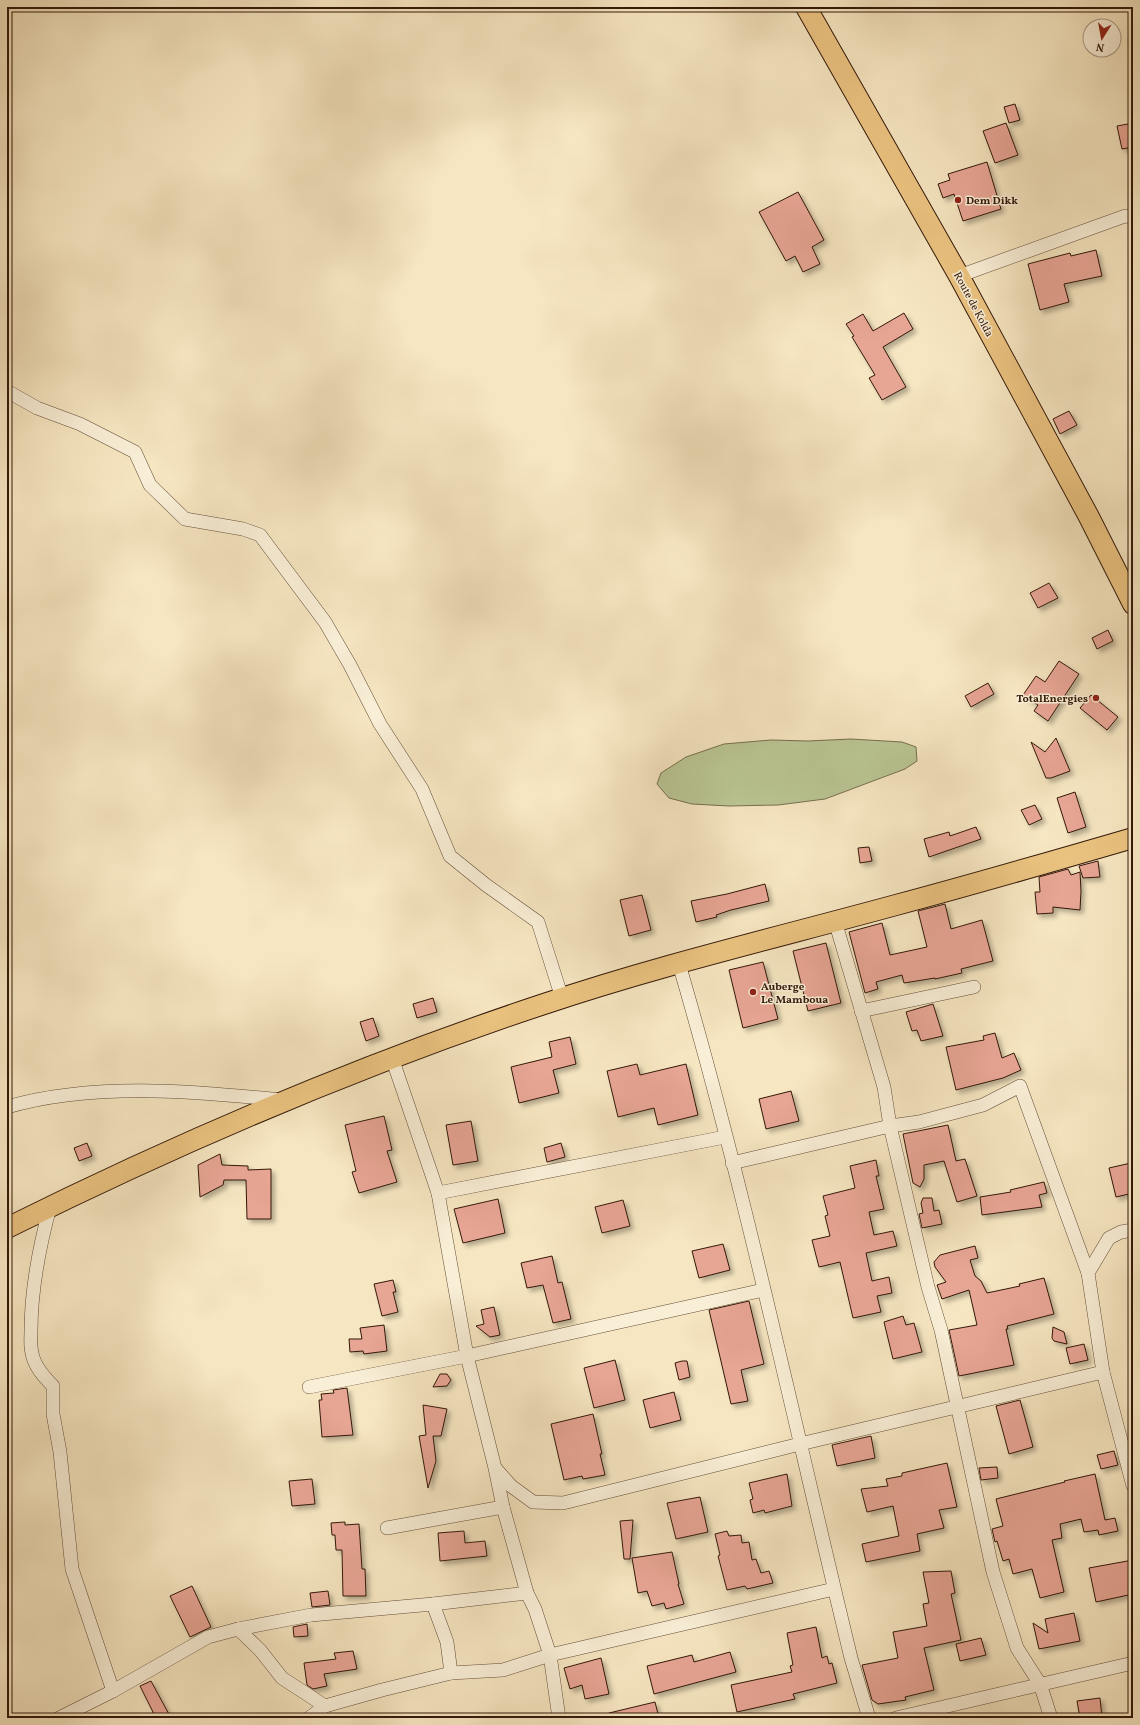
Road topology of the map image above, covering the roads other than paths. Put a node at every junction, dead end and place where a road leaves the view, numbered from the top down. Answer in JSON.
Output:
{"nodes":[{"id":1,"x":806,"y":7,"type":"edge"},
{"id":2,"x":1133,"y":216,"type":"edge"},
{"id":3,"x":959,"y":276,"type":"junction"},
{"id":4,"x":7,"y":391,"type":"edge"},
{"id":5,"x":1133,"y":604,"type":"edge"},
{"id":6,"x":1133,"y":838,"type":"edge"},
{"id":7,"x":835,"y":921,"type":"junction"},
{"id":8,"x":679,"y":964,"type":"junction"},
{"id":9,"x":974,"y":987,"type":"dead end"},
{"id":10,"x":562,"y":998,"type":"junction"},
{"id":11,"x":861,"y":1011,"type":"junction"},
{"id":12,"x":392,"y":1058,"type":"junction"},
{"id":13,"x":288,"y":1101,"type":"junction"},
{"id":14,"x":7,"y":1107,"type":"edge"},
{"id":15,"x":890,"y":1126,"type":"junction"},
{"id":16,"x":725,"y":1137,"type":"junction"},
{"id":17,"x":732,"y":1163,"type":"junction"},
{"id":18,"x":438,"y":1193,"type":"junction"},
{"id":19,"x":50,"y":1207,"type":"junction"},
{"id":20,"x":7,"y":1228,"type":"edge"},
{"id":21,"x":1133,"y":1230,"type":"edge"},
{"id":22,"x":1088,"y":1273,"type":"junction"},
{"id":23,"x":763,"y":1290,"type":"junction"},
{"id":24,"x":467,"y":1356,"type":"junction"},
{"id":25,"x":1103,"y":1372,"type":"junction"},
{"id":26,"x":309,"y":1387,"type":"dead end"},
{"id":27,"x":957,"y":1406,"type":"junction"},
{"id":28,"x":1119,"y":1432,"type":"junction"},
{"id":29,"x":1133,"y":1442,"type":"edge"},
{"id":30,"x":800,"y":1444,"type":"junction"},
{"id":31,"x":495,"y":1468,"type":"junction"},
{"id":32,"x":1133,"y":1486,"type":"edge"},
{"id":33,"x":503,"y":1507,"type":"junction"},
{"id":34,"x":388,"y":1528,"type":"dead end"},
{"id":35,"x":834,"y":1589,"type":"junction"},
{"id":36,"x":527,"y":1593,"type":"junction"},
{"id":37,"x":433,"y":1604,"type":"junction"},
{"id":38,"x":238,"y":1629,"type":"junction"},
{"id":39,"x":550,"y":1655,"type":"junction"},
{"id":40,"x":1133,"y":1664,"type":"edge"},
{"id":41,"x":451,"y":1673,"type":"junction"},
{"id":42,"x":1040,"y":1684,"type":"junction"},
{"id":43,"x":113,"y":1692,"type":"junction"},
{"id":44,"x":325,"y":1706,"type":"junction"},
{"id":45,"x":59,"y":1718,"type":"edge"},
{"id":46,"x":309,"y":1718,"type":"edge"},
{"id":47,"x":560,"y":1718,"type":"edge"},
{"id":48,"x":869,"y":1718,"type":"edge"},
{"id":49,"x":896,"y":1718,"type":"edge"},
{"id":50,"x":1051,"y":1718,"type":"edge"}],
"edges":[{"from":1,"to":3,"type":"main road","name":"Route de Kolda"},
{"from":2,"to":3,"type":"street"},
{"from":3,"to":5,"type":"main road","name":"Route de Kolda"},
{"from":4,"to":10,"type":"street"},
{"from":6,"to":7,"type":"main road"},
{"from":7,"to":8,"type":"main road"},
{"from":7,"to":11,"type":"street"},
{"from":8,"to":10,"type":"main road"},
{"from":8,"to":16,"type":"street"},
{"from":9,"to":11,"type":"street"},
{"from":10,"to":12,"type":"main road"},
{"from":11,"to":15,"type":"street"},
{"from":12,"to":13,"type":"main road"},
{"from":12,"to":18,"type":"street"},
{"from":13,"to":14,"type":"street"},
{"from":13,"to":19,"type":"main road"},
{"from":15,"to":17,"type":"street"},
{"from":15,"to":22,"type":"street"},
{"from":15,"to":27,"type":"street"},
{"from":16,"to":17,"type":"street"},
{"from":16,"to":18,"type":"street"},
{"from":17,"to":23,"type":"street"},
{"from":18,"to":24,"type":"street"},
{"from":19,"to":20,"type":"main road"},
{"from":19,"to":43,"type":"street"},
{"from":21,"to":22,"type":"street"},
{"from":22,"to":25,"type":"street"},
{"from":23,"to":24,"type":"street"},
{"from":23,"to":30,"type":"street"},
{"from":24,"to":26,"type":"street"},
{"from":24,"to":31,"type":"street"},
{"from":25,"to":27,"type":"street"},
{"from":25,"to":28,"type":"street"},
{"from":27,"to":30,"type":"street"},
{"from":27,"to":42,"type":"street"},
{"from":28,"to":29,"type":"street"},
{"from":28,"to":32,"type":"street"},
{"from":30,"to":31,"type":"street"},
{"from":30,"to":35,"type":"street"},
{"from":31,"to":33,"type":"street"},
{"from":33,"to":34,"type":"street"},
{"from":33,"to":36,"type":"street"},
{"from":35,"to":39,"type":"street"},
{"from":35,"to":48,"type":"street"},
{"from":36,"to":37,"type":"street"},
{"from":36,"to":39,"type":"street"},
{"from":37,"to":38,"type":"street"},
{"from":37,"to":41,"type":"street"},
{"from":38,"to":43,"type":"street"},
{"from":38,"to":44,"type":"street"},
{"from":39,"to":41,"type":"street"},
{"from":39,"to":47,"type":"street"},
{"from":40,"to":42,"type":"street"},
{"from":41,"to":44,"type":"street"},
{"from":42,"to":49,"type":"street"},
{"from":42,"to":50,"type":"street"},
{"from":43,"to":45,"type":"street"},
{"from":44,"to":46,"type":"street"}]}
